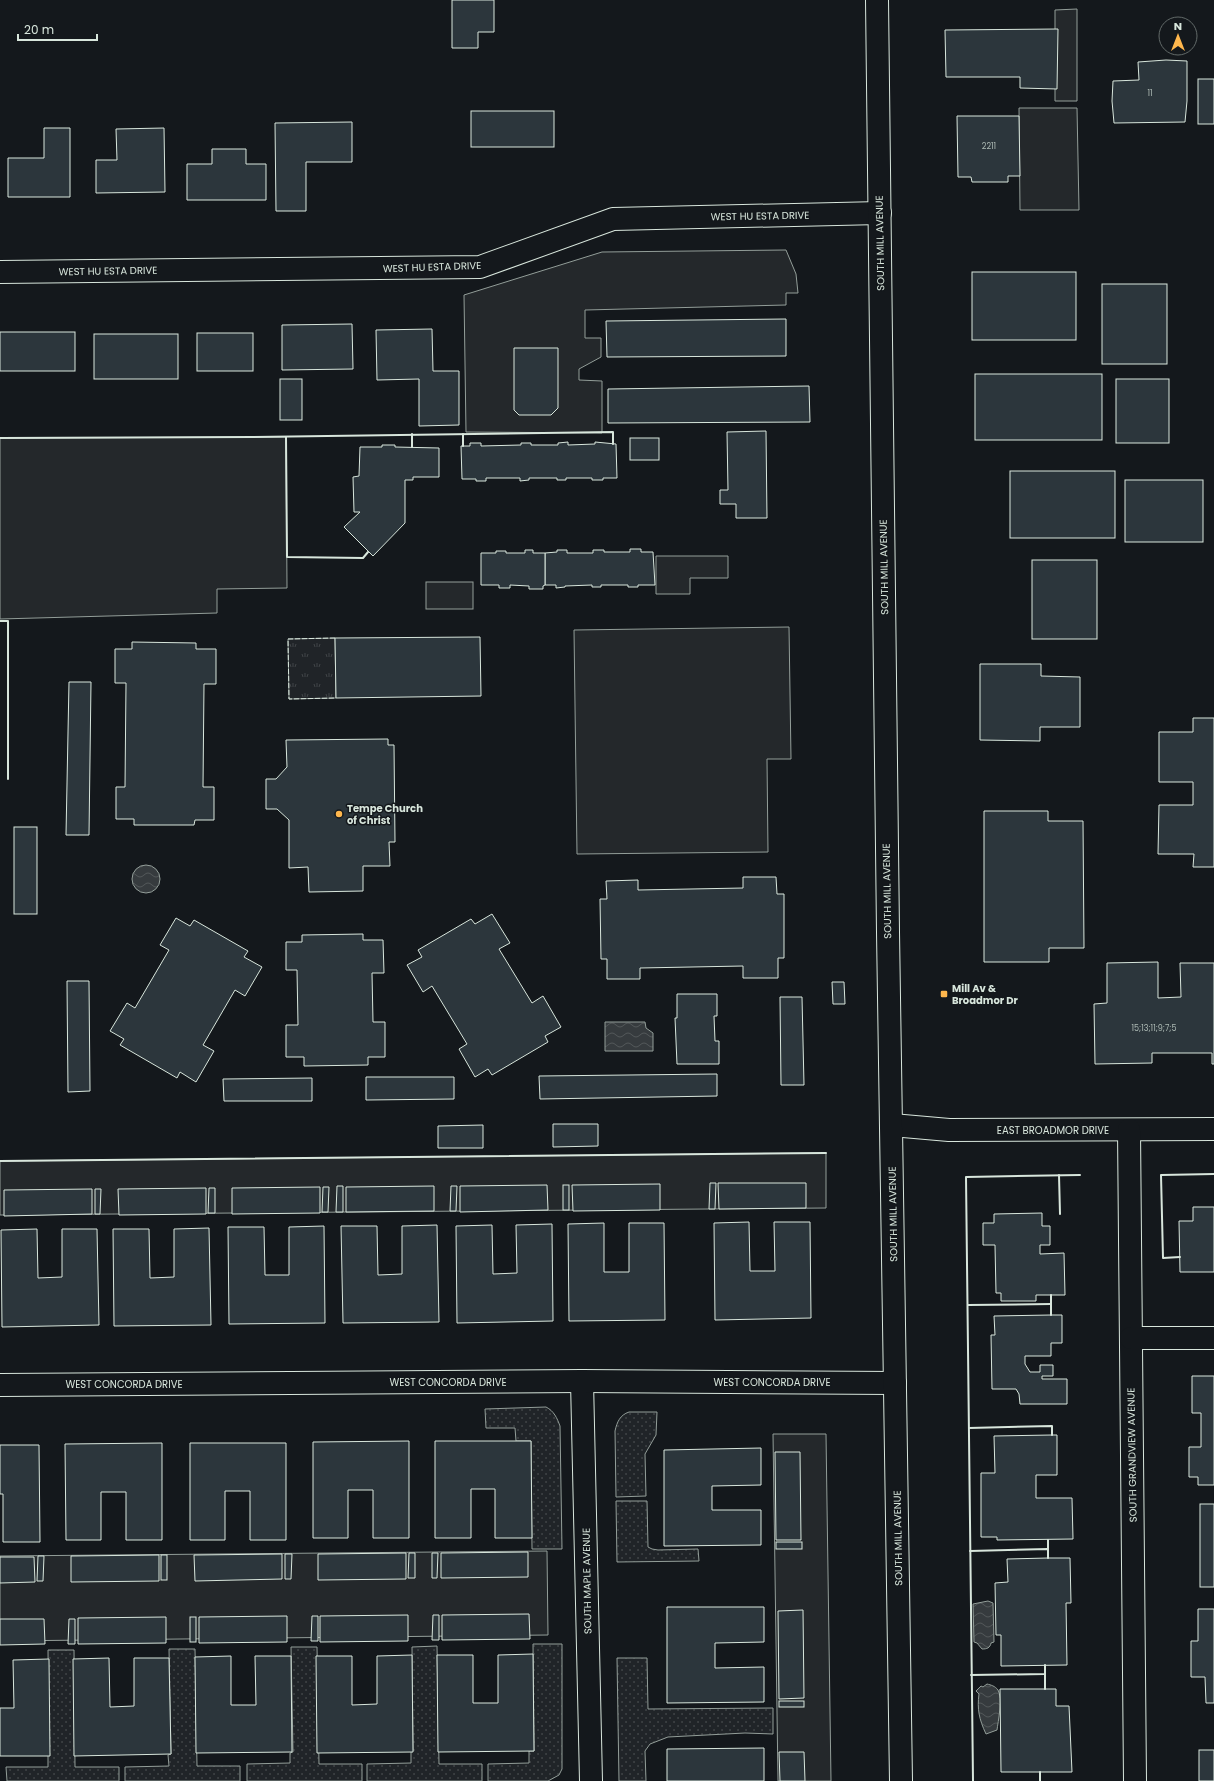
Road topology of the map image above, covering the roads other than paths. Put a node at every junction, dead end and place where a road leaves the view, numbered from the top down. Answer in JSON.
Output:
{"nodes":[{"id":1,"x":877,"y":0,"type":"edge"},
{"id":2,"x":880,"y":213,"type":"junction"},
{"id":3,"x":0,"y":272,"type":"edge"},
{"id":4,"x":892,"y":1125,"type":"junction"},
{"id":5,"x":1214,"y":1129,"type":"edge"},
{"id":6,"x":1129,"y":1130,"type":"junction"},
{"id":7,"x":1131,"y":1338,"type":"junction"},
{"id":8,"x":1214,"y":1338,"type":"edge"},
{"id":9,"x":582,"y":1381,"type":"junction"},
{"id":10,"x":895,"y":1383,"type":"junction"},
{"id":11,"x":0,"y":1385,"type":"edge"},
{"id":12,"x":591,"y":1781,"type":"edge"},
{"id":13,"x":901,"y":1781,"type":"edge"},
{"id":14,"x":1135,"y":1781,"type":"edge"}],
"edges":[{"from":1,"to":2,"type":"street","name":"SOUTH MILL AVENUE"},
{"from":2,"to":3,"type":"street","name":"WEST HU ESTA DRIVE"},
{"from":2,"to":4,"type":"street","name":"SOUTH MILL AVENUE"},
{"from":4,"to":6,"type":"street","name":"EAST BROADMOR DRIVE"},
{"from":4,"to":10,"type":"street","name":"SOUTH MILL AVENUE"},
{"from":5,"to":6,"type":"street","name":"EAST BROADMOR DRIVE"},
{"from":6,"to":7,"type":"street","name":"SOUTH GRANDVIEW AVENUE"},
{"from":7,"to":8,"type":"street"},
{"from":7,"to":14,"type":"street","name":"SOUTH GRANDVIEW AVENUE"},
{"from":9,"to":10,"type":"street","name":"WEST CONCORDA DRIVE"},
{"from":9,"to":11,"type":"street","name":"WEST CONCORDA DRIVE"},
{"from":9,"to":12,"type":"street","name":"SOUTH MAPLE AVENUE"},
{"from":10,"to":13,"type":"street","name":"SOUTH MILL AVENUE"}]}
